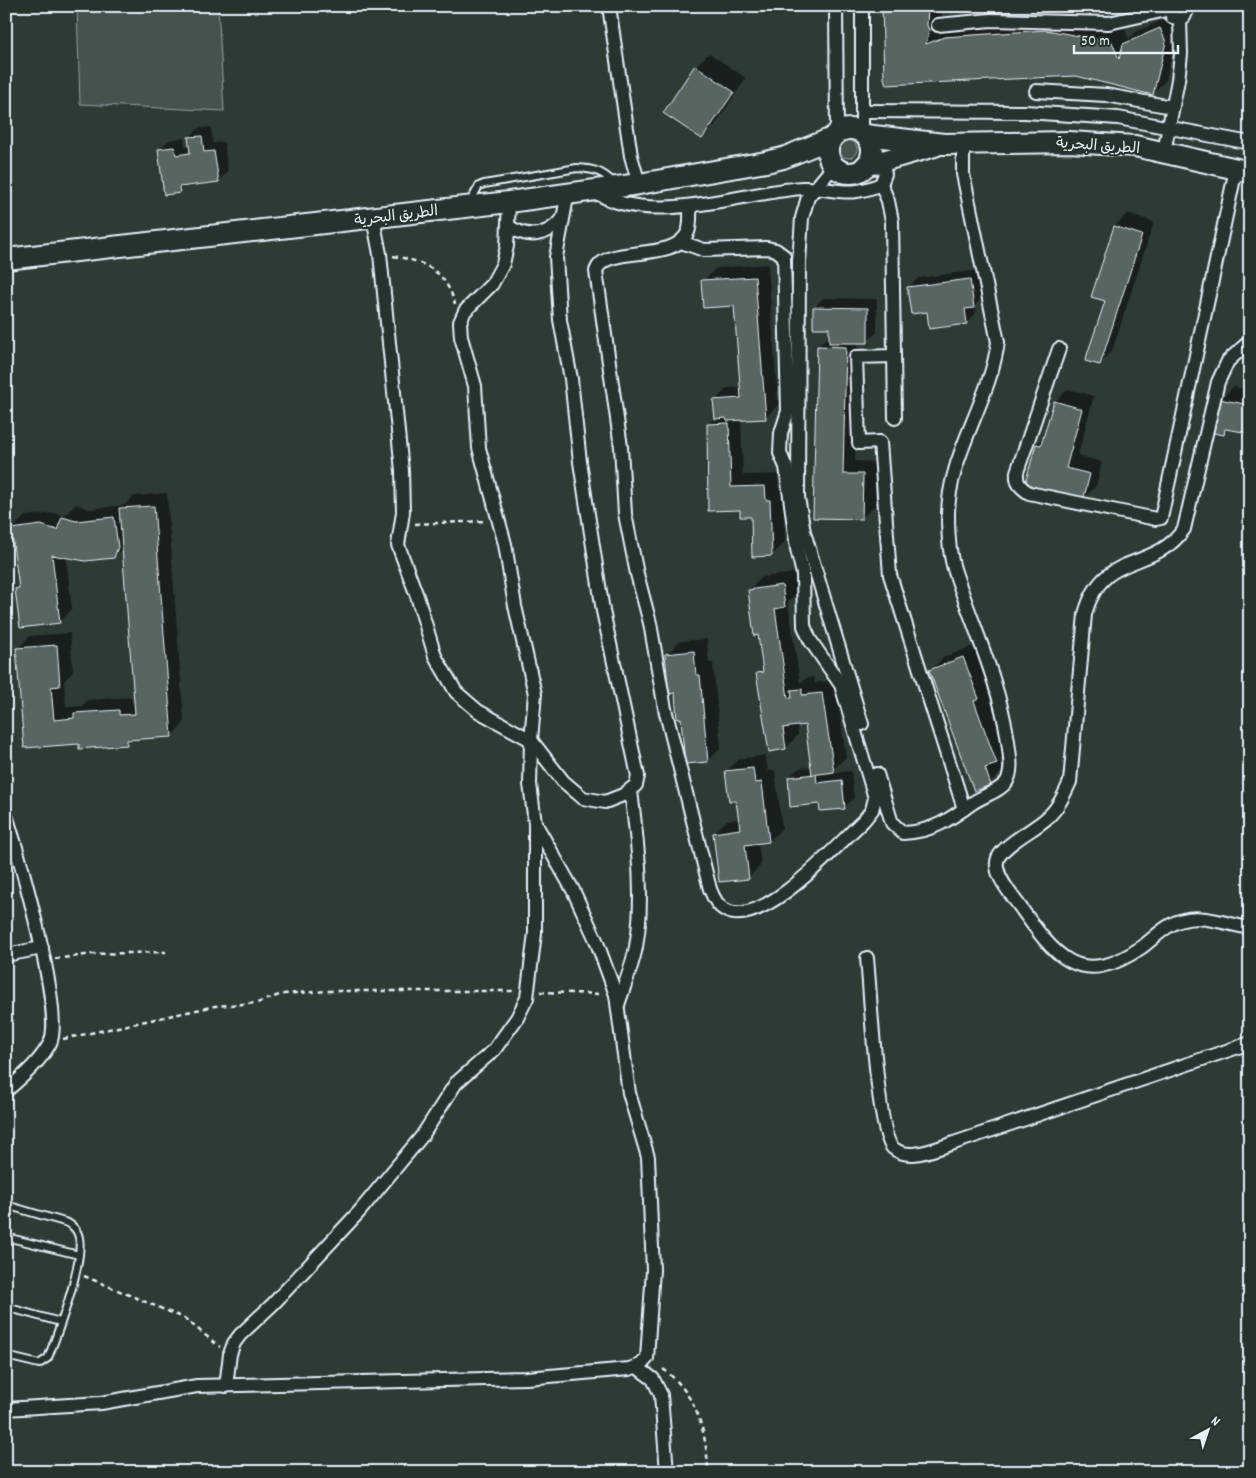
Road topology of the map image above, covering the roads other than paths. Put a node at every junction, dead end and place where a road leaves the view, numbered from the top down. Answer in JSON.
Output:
{"nodes":[{"id":1,"x":609,"y":6,"type":"edge"},
{"id":2,"x":836,"y":6,"type":"edge"},
{"id":3,"x":862,"y":6,"type":"edge"},
{"id":4,"x":1189,"y":6,"type":"edge"},
{"id":5,"x":1166,"y":8,"type":"edge"},
{"id":6,"x":1180,"y":19,"type":"junction"},
{"id":7,"x":938,"y":25,"type":"dead end"},
{"id":8,"x":1036,"y":91,"type":"dead end"},
{"id":9,"x":1172,"y":108,"type":"junction"},
{"id":10,"x":863,"y":111,"type":"junction"},
{"id":11,"x":1168,"y":126,"type":"junction"},
{"id":12,"x":864,"y":134,"type":"junction"},
{"id":13,"x":835,"y":135,"type":"junction"},
{"id":14,"x":1250,"y":143,"type":"edge"},
{"id":15,"x":953,"y":144,"type":"junction"},
{"id":16,"x":1164,"y":152,"type":"junction"},
{"id":17,"x":783,"y":158,"type":"junction"},
{"id":18,"x":873,"y":164,"type":"junction"},
{"id":19,"x":834,"y":165,"type":"junction"},
{"id":20,"x":1243,"y":170,"type":"edge"},
{"id":21,"x":639,"y":184,"type":"junction"},
{"id":22,"x":881,"y":184,"type":"junction"},
{"id":23,"x":616,"y":186,"type":"junction"},
{"id":24,"x":592,"y":189,"type":"junction"},
{"id":25,"x":816,"y":189,"type":"junction"},
{"id":26,"x":568,"y":192,"type":"junction"},
{"id":27,"x":508,"y":202,"type":"junction"},
{"id":28,"x":690,"y":206,"type":"junction"},
{"id":29,"x":468,"y":207,"type":"junction"},
{"id":30,"x":373,"y":218,"type":"junction"},
{"id":31,"x":562,"y":219,"type":"junction"},
{"id":32,"x":508,"y":226,"type":"junction"},
{"id":33,"x":681,"y":242,"type":"junction"},
{"id":34,"x":6,"y":259,"type":"edge"},
{"id":35,"x":1250,"y":341,"type":"edge"},
{"id":36,"x":1059,"y":349,"type":"dead end"},
{"id":37,"x":894,"y":356,"type":"junction"},
{"id":38,"x":894,"y":418,"type":"dead end"},
{"id":39,"x":530,"y":740,"type":"junction"},
{"id":40,"x":631,"y":791,"type":"junction"},
{"id":41,"x":964,"y":809,"type":"junction"},
{"id":42,"x":6,"y":815,"type":"edge"},
{"id":43,"x":535,"y":823,"type":"junction"},
{"id":44,"x":1250,"y":928,"type":"edge"},
{"id":45,"x":43,"y":954,"type":"junction"},
{"id":46,"x":6,"y":955,"type":"edge"},
{"id":47,"x":867,"y":958,"type":"dead end"},
{"id":48,"x":617,"y":1000,"type":"junction"},
{"id":49,"x":1250,"y":1042,"type":"edge"},
{"id":50,"x":6,"y":1091,"type":"edge"},
{"id":51,"x":6,"y":1205,"type":"edge"},
{"id":52,"x":6,"y":1237,"type":"edge"},
{"id":53,"x":80,"y":1255,"type":"junction"},
{"id":54,"x":6,"y":1307,"type":"edge"},
{"id":55,"x":60,"y":1322,"type":"junction"},
{"id":56,"x":6,"y":1356,"type":"edge"},
{"id":57,"x":637,"y":1367,"type":"junction"},
{"id":58,"x":226,"y":1386,"type":"junction"},
{"id":59,"x":6,"y":1409,"type":"edge"},
{"id":60,"x":668,"y":1472,"type":"edge"}],
"edges":[{"from":1,"to":21,"type":"street"},
{"from":2,"to":13,"type":"street"},
{"from":3,"to":10,"type":"street"},
{"from":4,"to":6,"type":"street"},
{"from":5,"to":6,"type":"street"},
{"from":5,"to":7,"type":"street"},
{"from":6,"to":9,"type":"street"},
{"from":8,"to":9,"type":"street"},
{"from":9,"to":11,"type":"street"},
{"from":10,"to":11,"type":"street"},
{"from":10,"to":12,"type":"street"},
{"from":11,"to":14,"type":"street"},
{"from":11,"to":16,"type":"street"},
{"from":12,"to":13,"type":"main road"},
{"from":12,"to":15,"type":"main road"},
{"from":12,"to":18,"type":"main road"},
{"from":13,"to":17,"type":"main road","name":"الطريق البحرية"},
{"from":13,"to":19,"type":"main road"},
{"from":15,"to":16,"type":"main road","name":"الطريق البحرية"},
{"from":15,"to":18,"type":"main road"},
{"from":15,"to":41,"type":"street"},
{"from":16,"to":20,"type":"main road","name":"الطريق البحرية"},
{"from":17,"to":19,"type":"main road","name":"الطريق البحرية"},
{"from":17,"to":21,"type":"main road","name":"الطريق البحرية"},
{"from":18,"to":19,"type":"main road"},
{"from":18,"to":22,"type":"street"},
{"from":19,"to":25,"type":"street"},
{"from":20,"to":36,"type":"street"},
{"from":21,"to":23,"type":"main road","name":"الطريق البحرية"},
{"from":22,"to":25,"type":"street"},
{"from":22,"to":37,"type":"street"},
{"from":23,"to":24,"type":"main road","name":"الطريق البحرية"},
{"from":23,"to":29,"type":"lane"},
{"from":24,"to":26,"type":"main road","name":"الطريق البحرية"},
{"from":24,"to":28,"type":"street"},
{"from":25,"to":28,"type":"street"},
{"from":25,"to":41,"type":"street"},
{"from":26,"to":27,"type":"main road","name":"الطريق البحرية"},
{"from":26,"to":31,"type":"street"},
{"from":27,"to":29,"type":"main road","name":"الطريق البحرية"},
{"from":27,"to":32,"type":"street"},
{"from":28,"to":33,"type":"street"},
{"from":29,"to":30,"type":"main road","name":"الطريق البحرية"},
{"from":30,"to":34,"type":"main road","name":"الطريق البحرية"},
{"from":30,"to":39,"type":"street"},
{"from":31,"to":32,"type":"street"},
{"from":31,"to":40,"type":"street"},
{"from":32,"to":39,"type":"street"},
{"from":33,"to":33,"type":"street"},
{"from":35,"to":44,"type":"street"},
{"from":37,"to":38,"type":"street"},
{"from":37,"to":41,"type":"street"},
{"from":39,"to":40,"type":"street"},
{"from":39,"to":43,"type":"street"},
{"from":40,"to":48,"type":"street"},
{"from":42,"to":45,"type":"street"},
{"from":43,"to":48,"type":"street"},
{"from":43,"to":58,"type":"street"},
{"from":45,"to":46,"type":"street"},
{"from":45,"to":50,"type":"street"},
{"from":47,"to":49,"type":"street"},
{"from":48,"to":57,"type":"street"},
{"from":51,"to":53,"type":"lane"},
{"from":52,"to":53,"type":"lane"},
{"from":53,"to":55,"type":"lane"},
{"from":54,"to":55,"type":"lane"},
{"from":55,"to":56,"type":"lane"},
{"from":57,"to":58,"type":"street"},
{"from":57,"to":60,"type":"street"},
{"from":58,"to":59,"type":"street"}]}
